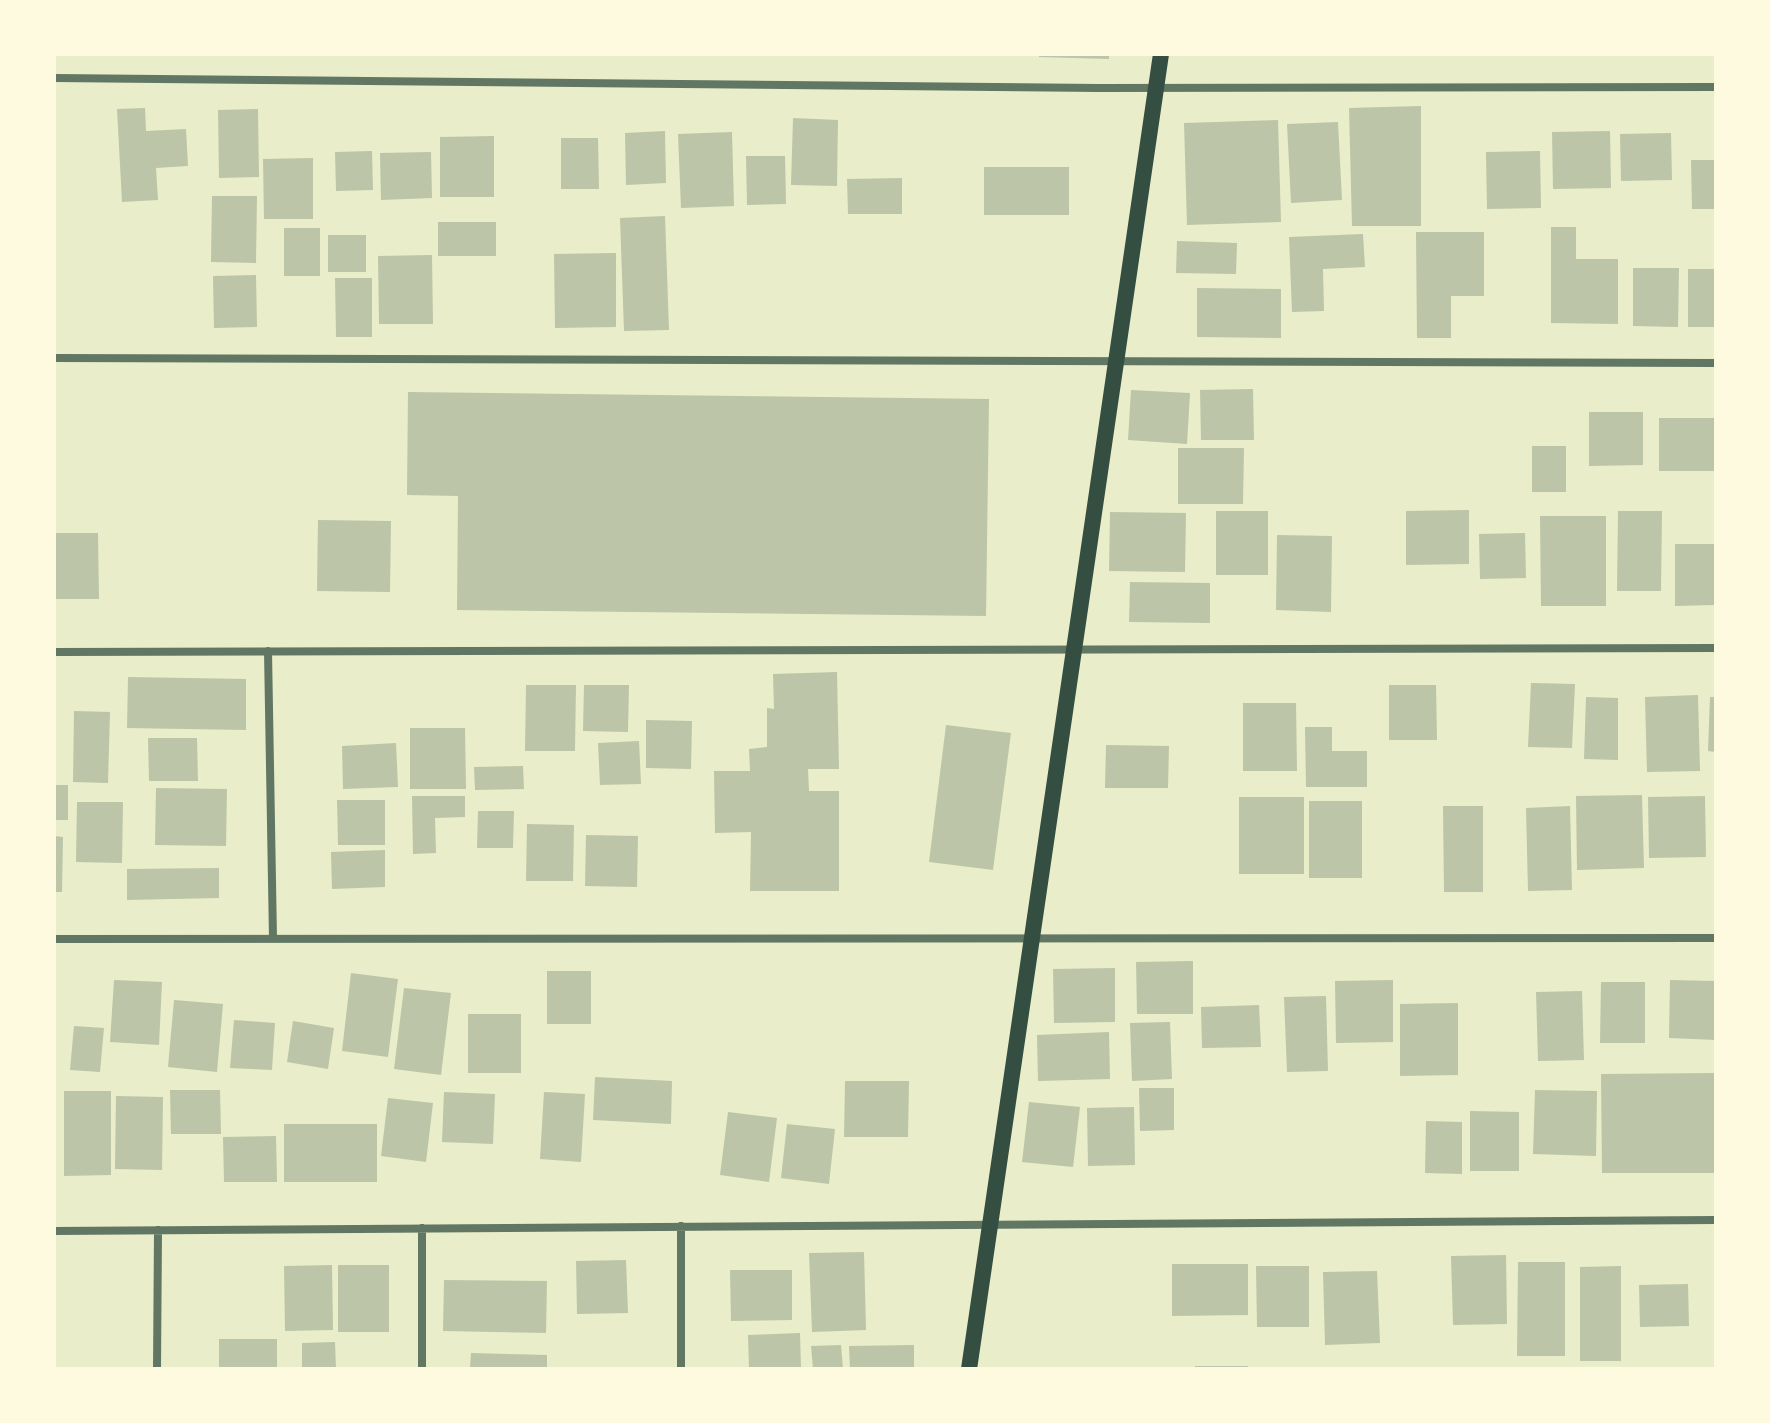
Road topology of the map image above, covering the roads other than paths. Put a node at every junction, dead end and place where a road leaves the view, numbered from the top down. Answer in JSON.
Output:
{"nodes":[{"id":1,"x":1161,"y":54,"type":"edge"},
{"id":2,"x":54,"y":78,"type":"edge"},
{"id":3,"x":1716,"y":87,"type":"edge"},
{"id":4,"x":1156,"y":88,"type":"junction"},
{"id":5,"x":54,"y":358,"type":"edge"},
{"id":6,"x":1116,"y":360,"type":"junction"},
{"id":7,"x":1716,"y":363,"type":"edge"},
{"id":8,"x":1716,"y":648,"type":"edge"},
{"id":9,"x":1074,"y":650,"type":"junction"},
{"id":10,"x":268,"y":651,"type":"junction"},
{"id":11,"x":54,"y":652,"type":"edge"},
{"id":12,"x":1716,"y":938,"type":"edge"},
{"id":13,"x":54,"y":939,"type":"edge"},
{"id":14,"x":273,"y":939,"type":"junction"},
{"id":15,"x":1031,"y":939,"type":"junction"},
{"id":16,"x":1716,"y":1220,"type":"edge"},
{"id":17,"x":990,"y":1225,"type":"junction"},
{"id":18,"x":681,"y":1226,"type":"junction"},
{"id":19,"x":422,"y":1228,"type":"junction"},
{"id":20,"x":158,"y":1230,"type":"junction"},
{"id":21,"x":54,"y":1231,"type":"edge"},
{"id":22,"x":157,"y":1369,"type":"edge"},
{"id":23,"x":422,"y":1369,"type":"edge"},
{"id":24,"x":681,"y":1369,"type":"edge"},
{"id":25,"x":969,"y":1369,"type":"edge"}],
"edges":[{"from":1,"to":4,"type":"main road"},
{"from":2,"to":4,"type":"street"},
{"from":3,"to":4,"type":"street"},
{"from":4,"to":6,"type":"main road"},
{"from":5,"to":6,"type":"street"},
{"from":6,"to":7,"type":"street"},
{"from":6,"to":9,"type":"main road"},
{"from":8,"to":9,"type":"street"},
{"from":9,"to":10,"type":"street"},
{"from":9,"to":15,"type":"main road"},
{"from":10,"to":11,"type":"street"},
{"from":10,"to":14,"type":"street"},
{"from":12,"to":15,"type":"street"},
{"from":13,"to":14,"type":"street"},
{"from":14,"to":15,"type":"street"},
{"from":15,"to":17,"type":"main road"},
{"from":16,"to":17,"type":"street"},
{"from":17,"to":18,"type":"street"},
{"from":17,"to":25,"type":"main road"},
{"from":18,"to":19,"type":"street"},
{"from":18,"to":24,"type":"street"},
{"from":19,"to":20,"type":"street"},
{"from":19,"to":23,"type":"street"},
{"from":20,"to":21,"type":"street"},
{"from":20,"to":22,"type":"street"}]}
